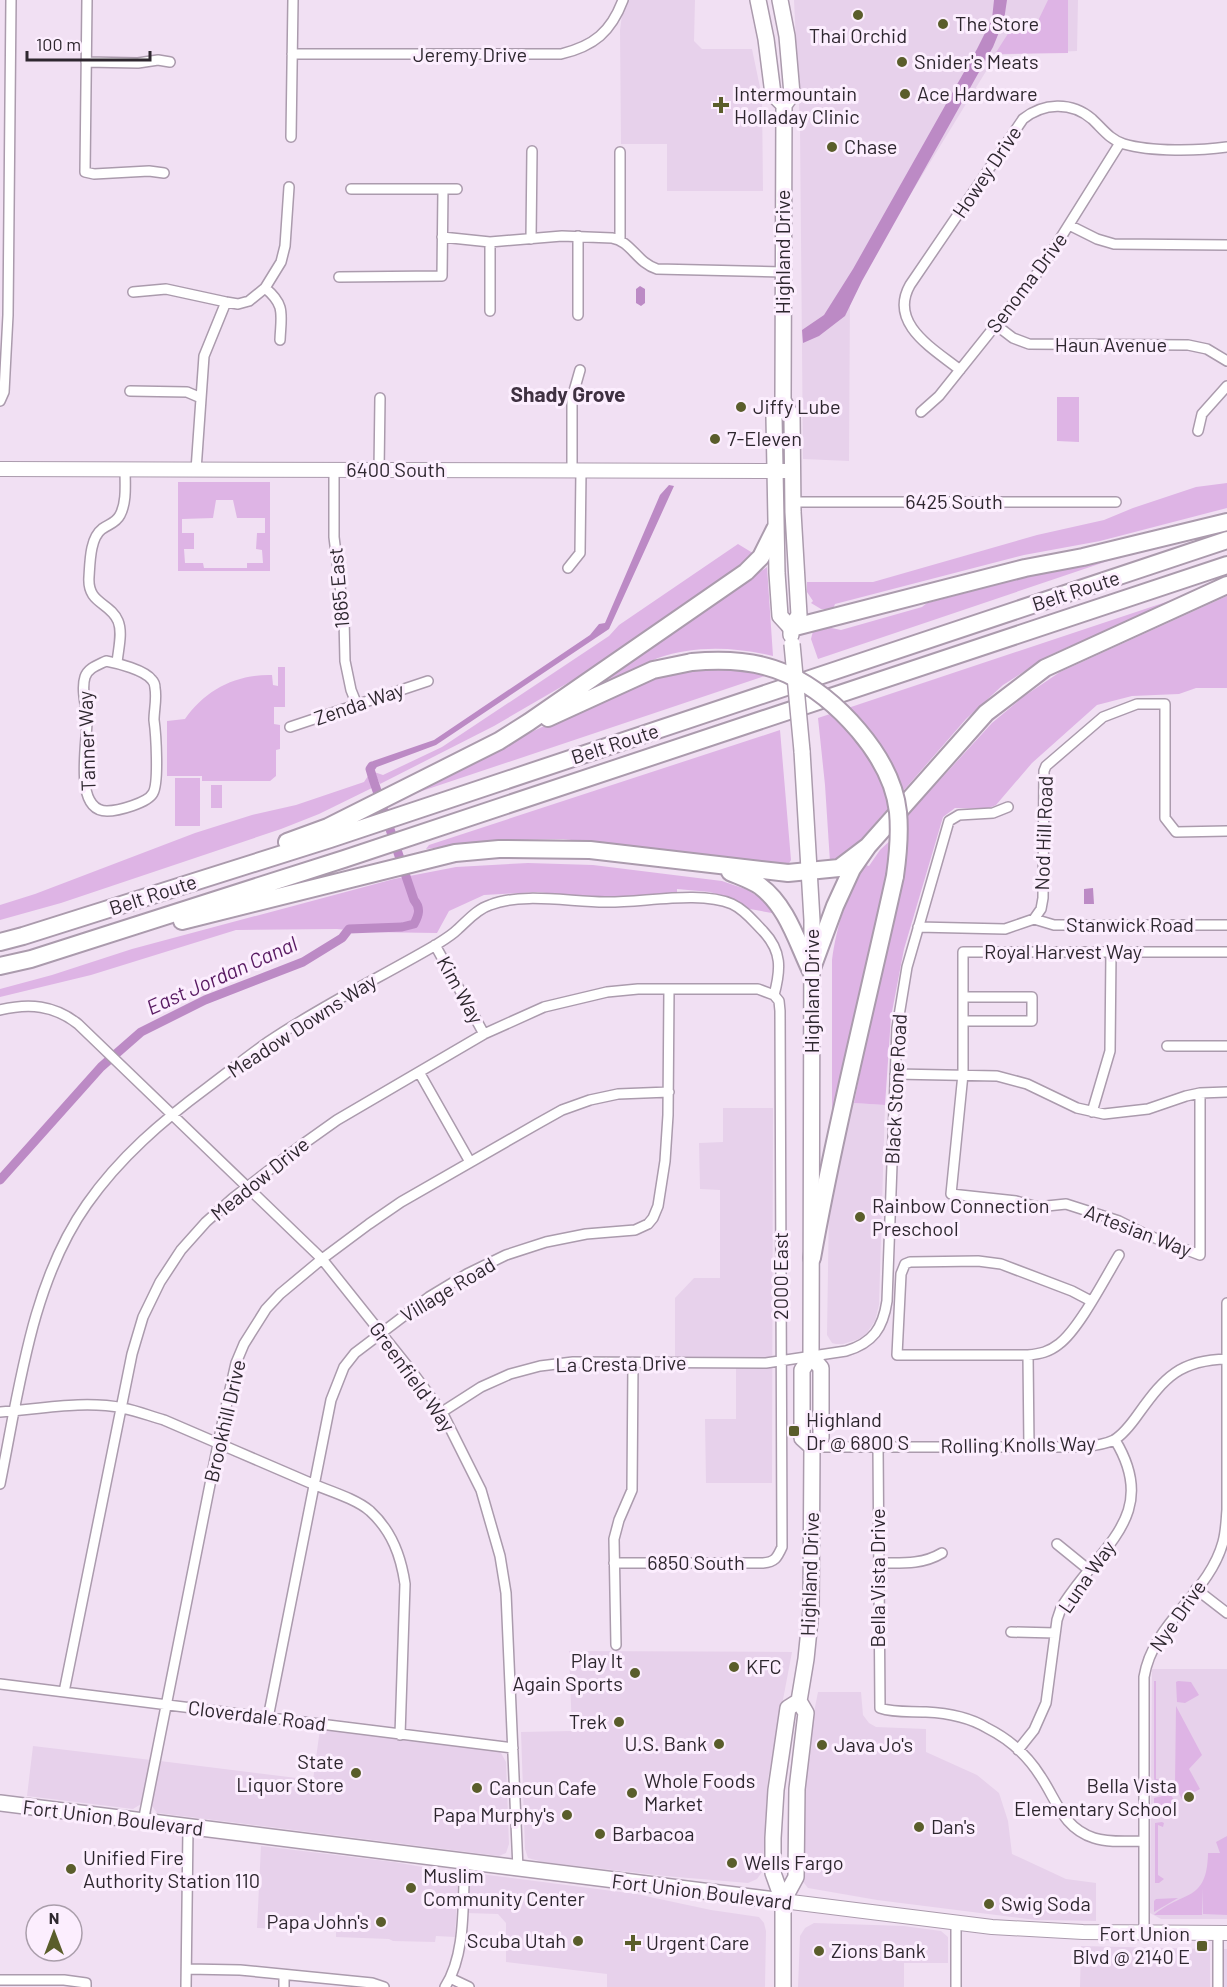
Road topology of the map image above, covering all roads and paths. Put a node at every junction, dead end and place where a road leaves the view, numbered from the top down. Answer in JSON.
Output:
{"nodes":[{"id":1,"x":11,"y":0,"type":"edge"},
{"id":2,"x":87,"y":0,"type":"edge"},
{"id":3,"x":293,"y":0,"type":"edge"},
{"id":4,"x":623,"y":0,"type":"edge"},
{"id":5,"x":758,"y":0,"type":"edge"},
{"id":6,"x":780,"y":0,"type":"edge"},
{"id":7,"x":292,"y":54,"type":"junction"},
{"id":8,"x":86,"y":62,"type":"junction"},
{"id":9,"x":170,"y":62,"type":"dead end"},
{"id":10,"x":784,"y":105,"type":"junction"},
{"id":11,"x":291,"y":137,"type":"dead end"},
{"id":12,"x":1120,"y":143,"type":"junction"},
{"id":13,"x":1227,"y":147,"type":"edge"},
{"id":14,"x":532,"y":151,"type":"dead end"},
{"id":15,"x":620,"y":152,"type":"dead end"},
{"id":16,"x":164,"y":173,"type":"dead end"},
{"id":17,"x":289,"y":188,"type":"dead end"},
{"id":18,"x":351,"y":189,"type":"dead end"},
{"id":19,"x":443,"y":189,"type":"junction"},
{"id":20,"x":457,"y":189,"type":"dead end"},
{"id":21,"x":1070,"y":225,"type":"junction"},
{"id":22,"x":578,"y":236,"type":"junction"},
{"id":23,"x":442,"y":237,"type":"junction"},
{"id":24,"x":531,"y":239,"type":"junction"},
{"id":25,"x":620,"y":239,"type":"junction"},
{"id":26,"x":490,"y":242,"type":"junction"},
{"id":27,"x":1227,"y":245,"type":"edge"},
{"id":28,"x":783,"y":272,"type":"junction"},
{"id":29,"x":339,"y":277,"type":"dead end"},
{"id":30,"x":265,"y":288,"type":"junction"},
{"id":31,"x":134,"y":292,"type":"dead end"},
{"id":32,"x":226,"y":302,"type":"junction"},
{"id":33,"x":490,"y":311,"type":"dead end"},
{"id":34,"x":578,"y":315,"type":"dead end"},
{"id":35,"x":996,"y":325,"type":"junction"},
{"id":36,"x":280,"y":340,"type":"dead end"},
{"id":37,"x":1227,"y":362,"type":"edge"},
{"id":38,"x":580,"y":370,"type":"dead end"},
{"id":39,"x":960,"y":370,"type":"junction"},
{"id":40,"x":1226,"y":388,"type":"edge"},
{"id":41,"x":130,"y":391,"type":"dead end"},
{"id":42,"x":201,"y":398,"type":"junction"},
{"id":43,"x":380,"y":398,"type":"dead end"},
{"id":44,"x":783,"y":400,"type":"junction"},
{"id":45,"x":0,"y":401,"type":"edge"},
{"id":46,"x":921,"y":412,"type":"dead end"},
{"id":47,"x":1198,"y":430,"type":"dead end"},
{"id":48,"x":0,"y":469,"type":"edge"},
{"id":49,"x":125,"y":469,"type":"junction"},
{"id":50,"x":196,"y":470,"type":"junction"},
{"id":51,"x":334,"y":470,"type":"junction"},
{"id":52,"x":379,"y":470,"type":"junction"},
{"id":53,"x":577,"y":471,"type":"junction"},
{"id":54,"x":774,"y":471,"type":"junction"},
{"id":55,"x":792,"y":471,"type":"junction"},
{"id":56,"x":793,"y":502,"type":"junction"},
{"id":57,"x":1116,"y":502,"type":"dead end"},
{"id":58,"x":1227,"y":522,"type":"edge"},
{"id":59,"x":775,"y":529,"type":"junction"},
{"id":60,"x":1227,"y":540,"type":"edge"},
{"id":61,"x":1227,"y":565,"type":"edge"},
{"id":62,"x":568,"y":568,"type":"dead end"},
{"id":63,"x":1227,"y":585,"type":"edge"},
{"id":64,"x":791,"y":636,"type":"junction"},
{"id":65,"x":117,"y":663,"type":"junction"},
{"id":66,"x":428,"y":681,"type":"dead end"},
{"id":67,"x":357,"y":705,"type":"junction"},
{"id":68,"x":290,"y":727,"type":"dead end"},
{"id":69,"x":500,"y":741,"type":"junction"},
{"id":70,"x":1008,"y":807,"type":"dead end"},
{"id":71,"x":1227,"y":831,"type":"edge"},
{"id":72,"x":868,"y":846,"type":"junction"},
{"id":73,"x":715,"y":865,"type":"junction"},
{"id":74,"x":810,"y":871,"type":"junction"},
{"id":75,"x":109,"y":909,"type":"junction"},
{"id":76,"x":1034,"y":920,"type":"junction"},
{"id":77,"x":1227,"y":925,"type":"edge"},
{"id":78,"x":918,"y":927,"type":"junction"},
{"id":79,"x":0,"y":942,"type":"edge"},
{"id":80,"x":435,"y":945,"type":"junction"},
{"id":81,"x":1111,"y":952,"type":"junction"},
{"id":82,"x":1227,"y":952,"type":"edge"},
{"id":83,"x":31,"y":959,"type":"junction"},
{"id":84,"x":0,"y":966,"type":"edge"},
{"id":85,"x":811,"y":971,"type":"junction"},
{"id":86,"x":669,"y":989,"type":"junction"},
{"id":87,"x":774,"y":995,"type":"junction"},
{"id":88,"x":963,"y":997,"type":"junction"},
{"id":89,"x":0,"y":1010,"type":"edge"},
{"id":90,"x":963,"y":1021,"type":"junction"},
{"id":91,"x":484,"y":1034,"type":"junction"},
{"id":92,"x":1167,"y":1046,"type":"dead end"},
{"id":93,"x":1227,"y":1046,"type":"edge"},
{"id":94,"x":419,"y":1072,"type":"junction"},
{"id":95,"x":895,"y":1074,"type":"junction"},
{"id":96,"x":963,"y":1074,"type":"junction"},
{"id":97,"x":669,"y":1092,"type":"junction"},
{"id":98,"x":1227,"y":1092,"type":"edge"},
{"id":99,"x":1200,"y":1093,"type":"junction"},
{"id":100,"x":1092,"y":1112,"type":"junction"},
{"id":101,"x":172,"y":1114,"type":"junction"},
{"id":102,"x":470,"y":1162,"type":"junction"},
{"id":103,"x":247,"y":1186,"type":"junction"},
{"id":104,"x":951,"y":1194,"type":"joint"},
{"id":105,"x":1119,"y":1255,"type":"dead end"},
{"id":106,"x":812,"y":1258,"type":"junction"},
{"id":107,"x":321,"y":1259,"type":"junction"},
{"id":108,"x":1091,"y":1301,"type":"junction"},
{"id":109,"x":1227,"y":1303,"type":"edge"},
{"id":110,"x":381,"y":1332,"type":"junction"},
{"id":111,"x":1029,"y":1355,"type":"junction"},
{"id":112,"x":811,"y":1356,"type":"junction"},
{"id":113,"x":781,"y":1359,"type":"junction"},
{"id":114,"x":1227,"y":1359,"type":"edge"},
{"id":115,"x":633,"y":1363,"type":"junction"},
{"id":116,"x":121,"y":1407,"type":"junction"},
{"id":117,"x":15,"y":1411,"type":"junction"},
{"id":118,"x":0,"y":1412,"type":"edge"},
{"id":119,"x":442,"y":1412,"type":"junction"},
{"id":120,"x":1115,"y":1440,"type":"junction"},
{"id":121,"x":219,"y":1444,"type":"junction"},
{"id":122,"x":812,"y":1447,"type":"junction"},
{"id":123,"x":878,"y":1447,"type":"junction"},
{"id":124,"x":1029,"y":1447,"type":"junction"},
{"id":125,"x":0,"y":1484,"type":"edge"},
{"id":126,"x":315,"y":1485,"type":"junction"},
{"id":127,"x":1057,"y":1544,"type":"dead end"},
{"id":128,"x":942,"y":1553,"type":"dead end"},
{"id":129,"x":777,"y":1558,"type":"joint"},
{"id":130,"x":614,"y":1563,"type":"junction"},
{"id":131,"x":878,"y":1563,"type":"junction"},
{"id":132,"x":1089,"y":1570,"type":"junction"},
{"id":133,"x":1196,"y":1589,"type":"junction"},
{"id":134,"x":1227,"y":1613,"type":"edge"},
{"id":135,"x":1011,"y":1632,"type":"dead end"},
{"id":136,"x":1056,"y":1633,"type":"junction"},
{"id":137,"x":616,"y":1645,"type":"dead end"},
{"id":138,"x":0,"y":1684,"type":"edge"},
{"id":139,"x":64,"y":1692,"type":"junction"},
{"id":140,"x":799,"y":1701,"type":"junction"},
{"id":141,"x":167,"y":1704,"type":"junction"},
{"id":142,"x":268,"y":1718,"type":"junction"},
{"id":143,"x":400,"y":1735,"type":"junction"},
{"id":144,"x":513,"y":1748,"type":"junction"},
{"id":145,"x":1018,"y":1749,"type":"junction"},
{"id":146,"x":0,"y":1803,"type":"edge"},
{"id":147,"x":143,"y":1822,"type":"junction"},
{"id":148,"x":188,"y":1828,"type":"junction"},
{"id":149,"x":1144,"y":1841,"type":"junction"},
{"id":150,"x":465,"y":1862,"type":"junction"},
{"id":151,"x":518,"y":1869,"type":"junction"},
{"id":152,"x":783,"y":1901,"type":"junction"},
{"id":153,"x":957,"y":1924,"type":"junction"},
{"id":154,"x":1144,"y":1933,"type":"junction"},
{"id":155,"x":1222,"y":1933,"type":"edge"},
{"id":156,"x":187,"y":1969,"type":"junction"},
{"id":157,"x":284,"y":1975,"type":"junction"},
{"id":158,"x":0,"y":1980,"type":"edge"},
{"id":159,"x":448,"y":1983,"type":"edge"},
{"id":160,"x":86,"y":1985,"type":"edge"},
{"id":161,"x":383,"y":1986,"type":"edge"},
{"id":162,"x":186,"y":1987,"type":"edge"},
{"id":163,"x":284,"y":1987,"type":"edge"},
{"id":164,"x":469,"y":1987,"type":"edge"},
{"id":165,"x":783,"y":1987,"type":"edge"},
{"id":166,"x":956,"y":1987,"type":"edge"},
{"id":167,"x":1218,"y":1987,"type":"edge"}],
"edges":[{"from":1,"to":45,"type":"street"},
{"from":2,"to":8,"type":"street"},
{"from":3,"to":7,"type":"street"},
{"from":4,"to":7,"type":"street","name":"Jeremy Drive"},
{"from":5,"to":10,"type":"main road","name":"Highland Drive"},
{"from":6,"to":10,"type":"main road","name":"Highland Drive"},
{"from":7,"to":11,"type":"street"},
{"from":8,"to":9,"type":"street"},
{"from":8,"to":16,"type":"street"},
{"from":10,"to":28,"type":"main road","name":"Highland Drive"},
{"from":12,"to":13,"type":"street","name":"Howey Drive"},
{"from":12,"to":21,"type":"street","name":"Senoma Drive"},
{"from":12,"to":39,"type":"street","name":"Howey Drive"},
{"from":14,"to":24,"type":"street"},
{"from":15,"to":25,"type":"street"},
{"from":17,"to":30,"type":"street"},
{"from":18,"to":19,"type":"street"},
{"from":19,"to":20,"type":"street"},
{"from":19,"to":23,"type":"street"},
{"from":21,"to":27,"type":"street"},
{"from":21,"to":35,"type":"street","name":"Senoma Drive"},
{"from":22,"to":24,"type":"street"},
{"from":22,"to":25,"type":"street"},
{"from":22,"to":34,"type":"street"},
{"from":23,"to":26,"type":"street"},
{"from":23,"to":29,"type":"street"},
{"from":24,"to":26,"type":"street"},
{"from":25,"to":28,"type":"street"},
{"from":26,"to":33,"type":"street"},
{"from":28,"to":44,"type":"main road","name":"Highland Drive"},
{"from":30,"to":32,"type":"street"},
{"from":30,"to":36,"type":"street"},
{"from":31,"to":32,"type":"street"},
{"from":32,"to":42,"type":"street"},
{"from":35,"to":37,"type":"street","name":"Haun Avenue"},
{"from":35,"to":39,"type":"street","name":"Senoma Drive"},
{"from":38,"to":53,"type":"street"},
{"from":39,"to":46,"type":"street","name":"Senoma Drive"},
{"from":40,"to":47,"type":"street"},
{"from":41,"to":42,"type":"street"},
{"from":42,"to":50,"type":"street"},
{"from":43,"to":52,"type":"street"},
{"from":44,"to":54,"type":"main road","name":"Highland Drive"},
{"from":44,"to":55,"type":"main road","name":"Highland Drive"},
{"from":48,"to":49,"type":"street","name":"6400 South"},
{"from":49,"to":50,"type":"street","name":"6400 South"},
{"from":49,"to":65,"type":"street"},
{"from":50,"to":51,"type":"street","name":"6400 South"},
{"from":51,"to":52,"type":"street","name":"6400 South"},
{"from":51,"to":67,"type":"street","name":"1865 East"},
{"from":52,"to":53,"type":"street","name":"6400 South"},
{"from":53,"to":54,"type":"street","name":"6400 South"},
{"from":53,"to":62,"type":"street"},
{"from":54,"to":55,"type":"street","name":"6400 South"},
{"from":54,"to":59,"type":"main road","name":"Highland Drive"},
{"from":55,"to":56,"type":"main road","name":"Highland Drive"},
{"from":56,"to":57,"type":"street","name":"6425 South"},
{"from":56,"to":64,"type":"main road","name":"Highland Drive"},
{"from":58,"to":64,"type":"highway"},
{"from":59,"to":64,"type":"main road","name":"Highland Drive"},
{"from":59,"to":69,"type":"highway"},
{"from":60,"to":75,"type":"highway","name":"Belt Route"},
{"from":61,"to":83,"type":"highway","name":"Belt Route"},
{"from":63,"to":72,"type":"highway"},
{"from":64,"to":74,"type":"main road","name":"Highland Drive","bridge":true},
{"from":65,"to":65,"type":"street","name":"Tanner Way"},
{"from":66,"to":67,"type":"street","name":"Zenda Way"},
{"from":67,"to":68,"type":"street","name":"Zenda Way"},
{"from":69,"to":75,"type":"highway"},
{"from":69,"to":106,"type":"highway","bridge":true},
{"from":70,"to":78,"type":"street","name":"Black Stone Road"},
{"from":71,"to":76,"type":"street","name":"Nod Hill Road"},
{"from":72,"to":74,"type":"highway"},
{"from":72,"to":85,"type":"highway"},
{"from":73,"to":74,"type":"highway"},
{"from":73,"to":83,"type":"highway"},
{"from":73,"to":85,"type":"highway"},
{"from":74,"to":85,"type":"main road","name":"Highland Drive"},
{"from":75,"to":79,"type":"highway","name":"Belt Route"},
{"from":76,"to":77,"type":"street","name":"Stanwick Road"},
{"from":76,"to":78,"type":"street"},
{"from":78,"to":95,"type":"street","name":"Black Stone Road"},
{"from":80,"to":87,"type":"street","name":"Meadow Downs Way"},
{"from":80,"to":91,"type":"street","name":"Kim Way"},
{"from":80,"to":101,"type":"street","name":"Meadow Downs Way"},
{"from":81,"to":82,"type":"street","name":"Royal Harvest Way"},
{"from":81,"to":88,"type":"street","name":"Royal Harvest Way"},
{"from":81,"to":100,"type":"street"},
{"from":83,"to":84,"type":"highway","name":"Belt Route"},
{"from":85,"to":106,"type":"main road","name":"Highland Drive"},
{"from":86,"to":87,"type":"street","name":"Meadow Drive"},
{"from":86,"to":91,"type":"street","name":"Meadow Drive"},
{"from":86,"to":97,"type":"street","name":"Village Road"},
{"from":87,"to":113,"type":"street","name":"2000 East"},
{"from":88,"to":90,"type":"street","name":"Royal Harvest Way"},
{"from":88,"to":90,"type":"street"},
{"from":89,"to":101,"type":"street","name":"Greenfield Way"},
{"from":90,"to":96,"type":"street","name":"Royal Harvest Way"},
{"from":91,"to":94,"type":"street","name":"Meadow Drive"},
{"from":92,"to":93,"type":"street"},
{"from":94,"to":102,"type":"street"},
{"from":94,"to":103,"type":"street","name":"Meadow Drive"},
{"from":95,"to":96,"type":"street"},
{"from":95,"to":112,"type":"street","name":"Black Stone Road"},
{"from":96,"to":100,"type":"street"},
{"from":96,"to":104,"type":"street","name":"Royal Harvest Way"},
{"from":97,"to":102,"type":"street","name":"Brookhill Drive"},
{"from":97,"to":110,"type":"street","name":"Village Road"},
{"from":98,"to":99,"type":"street"},
{"from":99,"to":100,"type":"street"},
{"from":99,"to":104,"type":"street","name":"Artesian Way"},
{"from":101,"to":103,"type":"street","name":"Greenfield Way"},
{"from":101,"to":117,"type":"street","name":"Meadow Downs Way"},
{"from":102,"to":107,"type":"street","name":"Brookhill Drive"},
{"from":103,"to":107,"type":"street","name":"Greenfield Way"},
{"from":103,"to":116,"type":"street","name":"Meadow Drive"},
{"from":105,"to":108,"type":"street"},
{"from":106,"to":112,"type":"main road","name":"Highland Drive"},
{"from":107,"to":110,"type":"street","name":"Greenfield Way"},
{"from":107,"to":121,"type":"street","name":"Brookhill Drive"},
{"from":108,"to":111,"type":"street"},
{"from":108,"to":111,"type":"street"},
{"from":109,"to":114,"type":"street","name":"Nye Drive"},
{"from":110,"to":119,"type":"street","name":"Greenfield Way"},
{"from":110,"to":126,"type":"street","name":"Village Road"},
{"from":111,"to":124,"type":"street"},
{"from":112,"to":113,"type":"street","name":"La Cresta Drive"},
{"from":112,"to":122,"type":"main road","name":"Highland Drive"},
{"from":113,"to":115,"type":"street","name":"La Cresta Drive"},
{"from":113,"to":129,"type":"street","name":"2000 East"},
{"from":114,"to":120,"type":"street","name":"Rolling Knolls Way"},
{"from":114,"to":133,"type":"street","name":"Nye Drive"},
{"from":115,"to":119,"type":"street","name":"La Cresta Drive"},
{"from":115,"to":130,"type":"street"},
{"from":116,"to":117,"type":"street"},
{"from":116,"to":121,"type":"street"},
{"from":116,"to":139,"type":"street","name":"Meadow Drive"},
{"from":117,"to":118,"type":"street"},
{"from":117,"to":125,"type":"street","name":"Meadow Downs Way"},
{"from":119,"to":144,"type":"street","name":"Greenfield Way"},
{"from":120,"to":124,"type":"street","name":"Rolling Knolls Way"},
{"from":120,"to":132,"type":"street","name":"Luna Way"},
{"from":121,"to":126,"type":"street"},
{"from":121,"to":141,"type":"street","name":"Brookhill Drive"},
{"from":122,"to":123,"type":"street","name":"Rolling Knolls Way"},
{"from":122,"to":140,"type":"main road","name":"Highland Drive"},
{"from":123,"to":124,"type":"street","name":"Rolling Knolls Way"},
{"from":123,"to":131,"type":"street","name":"Bella Vista Drive"},
{"from":126,"to":142,"type":"street","name":"Village Road"},
{"from":126,"to":143,"type":"street"},
{"from":127,"to":132,"type":"street"},
{"from":128,"to":131,"type":"street"},
{"from":129,"to":130,"type":"street","name":"6850 South"},
{"from":130,"to":137,"type":"street"},
{"from":131,"to":145,"type":"street","name":"Bella Vista Drive"},
{"from":132,"to":136,"type":"street","name":"Luna Way"},
{"from":133,"to":134,"type":"street"},
{"from":133,"to":149,"type":"street","name":"Nye Drive"},
{"from":135,"to":136,"type":"street"},
{"from":136,"to":145,"type":"street","name":"Luna Way"},
{"from":138,"to":139,"type":"street","name":"Cloverdale Road"},
{"from":139,"to":141,"type":"street","name":"Cloverdale Road"},
{"from":140,"to":152,"type":"main road","name":"Highland Drive"},
{"from":140,"to":152,"type":"main road","name":"Highland Drive"},
{"from":141,"to":142,"type":"street","name":"Cloverdale Road"},
{"from":141,"to":147,"type":"street","name":"Brookhill Drive"},
{"from":142,"to":143,"type":"street","name":"Cloverdale Road"},
{"from":143,"to":144,"type":"street","name":"Cloverdale Road"},
{"from":144,"to":151,"type":"street","name":"Greenfield Way"},
{"from":145,"to":149,"type":"street"},
{"from":146,"to":147,"type":"main road","name":"Fort Union Boulevard"},
{"from":147,"to":148,"type":"main road","name":"Fort Union Boulevard"},
{"from":148,"to":150,"type":"main road","name":"Fort Union Boulevard"},
{"from":148,"to":156,"type":"street"},
{"from":149,"to":154,"type":"street","name":"Nye Drive"},
{"from":150,"to":151,"type":"main road","name":"Fort Union Boulevard"},
{"from":150,"to":159,"type":"street"},
{"from":151,"to":152,"type":"main road","name":"Fort Union Boulevard"},
{"from":152,"to":153,"type":"street","name":"Fort Union Boulevard"},
{"from":152,"to":165,"type":"main road","name":"Highland Drive"},
{"from":153,"to":154,"type":"street","name":"Fort Union Boulevard"},
{"from":153,"to":166,"type":"street"},
{"from":154,"to":155,"type":"street","name":"Fort Union Boulevard"},
{"from":155,"to":167,"type":"street"},
{"from":156,"to":157,"type":"street"},
{"from":156,"to":162,"type":"street"},
{"from":157,"to":161,"type":"street"},
{"from":157,"to":163,"type":"street"},
{"from":158,"to":160,"type":"street"},
{"from":159,"to":164,"type":"street"}]}
